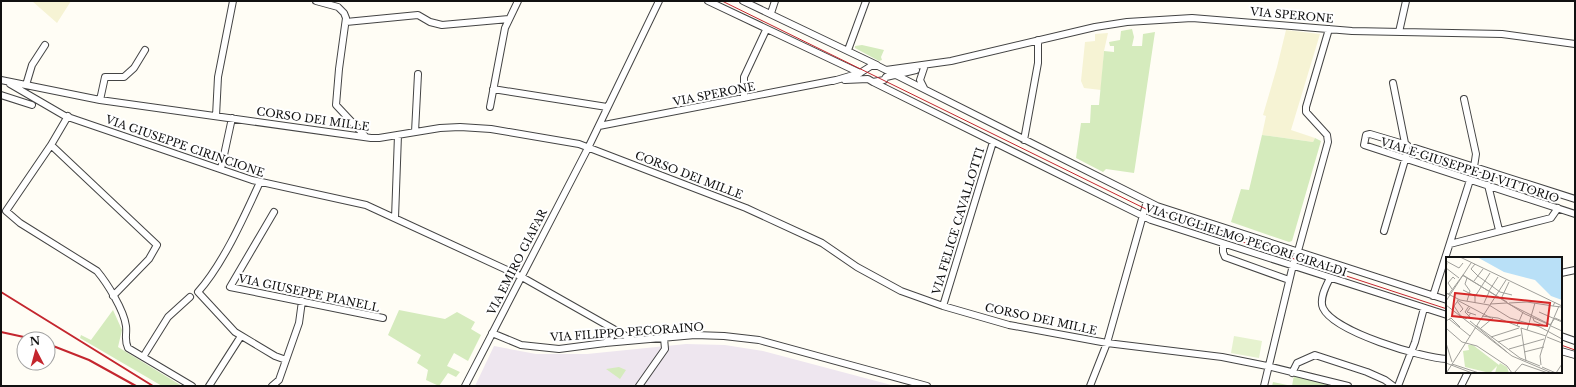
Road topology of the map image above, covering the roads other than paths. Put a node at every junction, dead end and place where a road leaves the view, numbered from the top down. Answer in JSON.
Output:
{"nodes":[{"id":1,"x":233,"y":1,"type":"edge"},
{"id":2,"x":316,"y":1,"type":"edge"},
{"id":3,"x":518,"y":1,"type":"edge"},
{"id":4,"x":659,"y":1,"type":"edge"},
{"id":5,"x":708,"y":1,"type":"edge"},
{"id":6,"x":743,"y":1,"type":"edge"},
{"id":7,"x":775,"y":1,"type":"edge"},
{"id":8,"x":866,"y":1,"type":"edge"},
{"id":9,"x":1406,"y":1,"type":"edge"},
{"id":10,"x":771,"y":14,"type":"junction"},
{"id":11,"x":509,"y":19,"type":"junction"},
{"id":12,"x":346,"y":22,"type":"junction"},
{"id":13,"x":1329,"y":29,"type":"junction"},
{"id":14,"x":766,"y":30,"type":"junction"},
{"id":15,"x":1399,"y":32,"type":"junction"},
{"id":16,"x":1038,"y":40,"type":"junction"},
{"id":17,"x":1575,"y":44,"type":"edge"},
{"id":18,"x":45,"y":45,"type":"dead end"},
{"id":19,"x":145,"y":50,"type":"dead end"},
{"id":20,"x":848,"y":50,"type":"junction"},
{"id":21,"x":939,"y":63,"type":"junction"},
{"id":22,"x":846,"y":65,"type":"junction"},
{"id":23,"x":924,"y":68,"type":"junction"},
{"id":24,"x":883,"y":70,"type":"junction"},
{"id":25,"x":418,"y":74,"type":"dead end"},
{"id":26,"x":895,"y":74,"type":"junction"},
{"id":27,"x":866,"y":76,"type":"junction"},
{"id":28,"x":845,"y":77,"type":"junction"},
{"id":29,"x":3,"y":81,"type":"edge"},
{"id":30,"x":833,"y":81,"type":"junction"},
{"id":31,"x":1393,"y":82,"type":"dead end"},
{"id":32,"x":26,"y":85,"type":"junction"},
{"id":33,"x":493,"y":89,"type":"junction"},
{"id":34,"x":925,"y":90,"type":"junction"},
{"id":35,"x":1,"y":95,"type":"edge"},
{"id":36,"x":744,"y":98,"type":"junction"},
{"id":37,"x":1464,"y":99,"type":"dead end"},
{"id":38,"x":100,"y":100,"type":"junction"},
{"id":39,"x":32,"y":106,"type":"dead end"},
{"id":40,"x":490,"y":107,"type":"dead end"},
{"id":41,"x":607,"y":107,"type":"junction"},
{"id":42,"x":68,"y":116,"type":"junction"},
{"id":43,"x":216,"y":116,"type":"junction"},
{"id":44,"x":232,"y":118,"type":"junction"},
{"id":45,"x":599,"y":126,"type":"junction"},
{"id":46,"x":415,"y":132,"type":"junction"},
{"id":47,"x":398,"y":135,"type":"junction"},
{"id":48,"x":366,"y":137,"type":"junction"},
{"id":49,"x":1024,"y":140,"type":"junction"},
{"id":50,"x":993,"y":142,"type":"junction"},
{"id":51,"x":51,"y":145,"type":"junction"},
{"id":52,"x":1407,"y":145,"type":"junction"},
{"id":53,"x":588,"y":148,"type":"junction"},
{"id":54,"x":1415,"y":148,"type":"dead end"},
{"id":55,"x":1432,"y":154,"type":"junction"},
{"id":56,"x":1405,"y":160,"type":"junction"},
{"id":57,"x":1428,"y":167,"type":"junction"},
{"id":58,"x":1474,"y":167,"type":"junction"},
{"id":59,"x":221,"y":169,"type":"junction"},
{"id":60,"x":1470,"y":180,"type":"junction"},
{"id":61,"x":260,"y":182,"type":"junction"},
{"id":62,"x":1519,"y":182,"type":"junction"},
{"id":63,"x":1488,"y":185,"type":"junction"},
{"id":64,"x":1514,"y":194,"type":"junction"},
{"id":65,"x":1575,"y":199,"type":"edge"},
{"id":66,"x":1147,"y":201,"type":"junction"},
{"id":67,"x":1558,"y":208,"type":"junction"},
{"id":68,"x":274,"y":212,"type":"dead end"},
{"id":69,"x":1575,"y":214,"type":"edge"},
{"id":70,"x":1142,"y":216,"type":"junction"},
{"id":71,"x":395,"y":218,"type":"junction"},
{"id":72,"x":1499,"y":230,"type":"junction"},
{"id":73,"x":1384,"y":231,"type":"dead end"},
{"id":74,"x":1450,"y":244,"type":"junction"},
{"id":75,"x":1223,"y":245,"type":"junction"},
{"id":76,"x":1298,"y":251,"type":"junction"},
{"id":77,"x":1293,"y":265,"type":"junction"},
{"id":78,"x":1575,"y":270,"type":"edge"},
{"id":79,"x":1562,"y":273,"type":"edge"},
{"id":80,"x":520,"y":276,"type":"junction"},
{"id":81,"x":1330,"y":278,"type":"junction"},
{"id":82,"x":1289,"y":280,"type":"junction"},
{"id":83,"x":113,"y":296,"type":"junction"},
{"id":84,"x":1433,"y":296,"type":"junction"},
{"id":85,"x":190,"y":297,"type":"dead end"},
{"id":86,"x":1446,"y":300,"type":"edge"},
{"id":87,"x":302,"y":301,"type":"junction"},
{"id":88,"x":943,"y":306,"type":"junction"},
{"id":89,"x":1424,"y":308,"type":"junction"},
{"id":90,"x":1446,"y":315,"type":"edge"},
{"id":91,"x":383,"y":318,"type":"dead end"},
{"id":92,"x":615,"y":330,"type":"junction"},
{"id":93,"x":492,"y":333,"type":"junction"},
{"id":94,"x":241,"y":336,"type":"junction"},
{"id":95,"x":1562,"y":336,"type":"edge"},
{"id":96,"x":664,"y":338,"type":"junction"},
{"id":97,"x":633,"y":340,"type":"junction"},
{"id":98,"x":1575,"y":341,"type":"edge"},
{"id":99,"x":605,"y":343,"type":"junction"},
{"id":100,"x":1107,"y":343,"type":"junction"},
{"id":101,"x":1562,"y":351,"type":"edge"},
{"id":102,"x":1411,"y":352,"type":"junction"},
{"id":103,"x":1575,"y":355,"type":"edge"},
{"id":104,"x":143,"y":357,"type":"junction"},
{"id":105,"x":1446,"y":359,"type":"edge"},
{"id":106,"x":286,"y":360,"type":"junction"},
{"id":107,"x":1267,"y":366,"type":"junction"},
{"id":108,"x":1292,"y":373,"type":"junction"},
{"id":109,"x":1468,"y":373,"type":"edge"},
{"id":110,"x":192,"y":386,"type":"edge"},
{"id":111,"x":209,"y":386,"type":"edge"},
{"id":112,"x":272,"y":386,"type":"edge"},
{"id":113,"x":465,"y":386,"type":"edge"},
{"id":114,"x":639,"y":386,"type":"edge"},
{"id":115,"x":927,"y":386,"type":"edge"},
{"id":116,"x":1090,"y":386,"type":"edge"},
{"id":117,"x":1264,"y":386,"type":"edge"},
{"id":118,"x":1348,"y":386,"type":"edge"},
{"id":119,"x":1393,"y":386,"type":"edge"},
{"id":120,"x":1398,"y":386,"type":"edge"},
{"id":121,"x":1461,"y":386,"type":"edge"}],
"edges":[{"from":1,"to":43,"type":"street"},
{"from":2,"to":12,"type":"street"},
{"from":3,"to":11,"type":"street"},
{"from":4,"to":41,"type":"street","name":"VIA EMIRO GIAFAR"},
{"from":5,"to":14,"type":"street","name":"VIA GUGLIELMO PECORI GIRALDI"},
{"from":6,"to":10,"type":"street"},
{"from":7,"to":10,"type":"street"},
{"from":8,"to":20,"type":"street"},
{"from":9,"to":15,"type":"street"},
{"from":10,"to":20,"type":"street"},
{"from":11,"to":12,"type":"street"},
{"from":11,"to":33,"type":"street"},
{"from":12,"to":48,"type":"street"},
{"from":13,"to":15,"type":"street","name":"VIA SPERONE"},
{"from":13,"to":16,"type":"street","name":"VIA SPERONE"},
{"from":13,"to":76,"type":"street"},
{"from":14,"to":22,"type":"street","name":"VIA GUGLIELMO PECORI GIRALDI"},
{"from":14,"to":36,"type":"street"},
{"from":15,"to":17,"type":"street","name":"VIA SPERONE"},
{"from":16,"to":21,"type":"street","name":"VIA SPERONE"},
{"from":16,"to":49,"type":"street"},
{"from":18,"to":32,"type":"street"},
{"from":19,"to":38,"type":"street"},
{"from":20,"to":24,"type":"street"},
{"from":21,"to":23,"type":"street"},
{"from":21,"to":24,"type":"street"},
{"from":22,"to":27,"type":"street","name":"VIA GUGLIELMO PECORI GIRALDI"},
{"from":22,"to":28,"type":"street"},
{"from":23,"to":26,"type":"street"},
{"from":23,"to":34,"type":"street"},
{"from":24,"to":26,"type":"street"},
{"from":24,"to":27,"type":"street"},
{"from":24,"to":27,"type":"street"},
{"from":25,"to":46,"type":"street"},
{"from":26,"to":34,"type":"street","name":"VIA GUGLIELMO PECORI GIRALDI"},
{"from":27,"to":28,"type":"street"},
{"from":27,"to":30,"type":"street"},
{"from":27,"to":50,"type":"street","name":"VIA GUGLIELMO PECORI GIRALDI"},
{"from":28,"to":30,"type":"street"},
{"from":29,"to":32,"type":"street","name":"CORSO DEI MILLE"},
{"from":29,"to":42,"type":"street","name":"VIA GIUSEPPE CIRINCIONE"},
{"from":30,"to":36,"type":"street","name":"VIA SPERONE"},
{"from":31,"to":52,"type":"street"},
{"from":32,"to":38,"type":"street","name":"CORSO DEI MILLE"},
{"from":33,"to":40,"type":"street"},
{"from":33,"to":41,"type":"street"},
{"from":34,"to":49,"type":"street","name":"VIA GUGLIELMO PECORI GIRALDI"},
{"from":35,"to":39,"type":"street"},
{"from":36,"to":45,"type":"street","name":"VIA SPERONE"},
{"from":37,"to":58,"type":"street"},
{"from":38,"to":43,"type":"street","name":"CORSO DEI MILLE"},
{"from":41,"to":45,"type":"street","name":"VIA EMIRO GIAFAR"},
{"from":42,"to":51,"type":"street"},
{"from":42,"to":59,"type":"street","name":"VIA GIUSEPPE CIRINCIONE"},
{"from":43,"to":44,"type":"street","name":"CORSO DEI MILLE"},
{"from":44,"to":48,"type":"street","name":"CORSO DEI MILLE"},
{"from":44,"to":59,"type":"street"},
{"from":45,"to":53,"type":"street","name":"VIA EMIRO GIAFAR"},
{"from":46,"to":47,"type":"street","name":"CORSO DEI MILLE"},
{"from":46,"to":53,"type":"street","name":"CORSO DEI MILLE"},
{"from":47,"to":48,"type":"street","name":"CORSO DEI MILLE"},
{"from":47,"to":71,"type":"street"},
{"from":49,"to":66,"type":"street","name":"VIA GUGLIELMO PECORI GIRALDI"},
{"from":50,"to":70,"type":"street","name":"VIA GUGLIELMO PECORI GIRALDI"},
{"from":50,"to":88,"type":"street","name":"VIA FELICE CAVALLOTTI"},
{"from":51,"to":83,"type":"street"},
{"from":51,"to":83,"type":"street"},
{"from":52,"to":56,"type":"street"},
{"from":52,"to":56,"type":"street","name":"VIALE GIUSEPPE DI VITTORIO"},
{"from":53,"to":80,"type":"street","name":"VIA EMIRO GIAFAR"},
{"from":53,"to":88,"type":"street","name":"CORSO DEI MILLE"},
{"from":54,"to":55,"type":"street","name":"VIALE GIUSEPPE DI VITTORIO"},
{"from":55,"to":57,"type":"street"},
{"from":55,"to":58,"type":"street","name":"VIALE GIUSEPPE DI VITTORIO"},
{"from":56,"to":57,"type":"street","name":"VIALE GIUSEPPE DI VITTORIO"},
{"from":56,"to":73,"type":"street"},
{"from":57,"to":60,"type":"street","name":"VIALE GIUSEPPE DI VITTORIO"},
{"from":58,"to":62,"type":"street","name":"VIALE GIUSEPPE DI VITTORIO"},
{"from":59,"to":61,"type":"street","name":"VIA GIUSEPPE CIRINCIONE"},
{"from":60,"to":63,"type":"street","name":"VIALE GIUSEPPE DI VITTORIO"},
{"from":60,"to":74,"type":"street"},
{"from":61,"to":71,"type":"street","name":"VIA GIUSEPPE CIRINCIONE"},
{"from":61,"to":94,"type":"street"},
{"from":62,"to":64,"type":"street"},
{"from":62,"to":65,"type":"street","name":"VIALE GIUSEPPE DI VITTORIO"},
{"from":63,"to":64,"type":"street","name":"VIALE GIUSEPPE DI VITTORIO"},
{"from":63,"to":72,"type":"street"},
{"from":64,"to":67,"type":"street","name":"VIALE GIUSEPPE DI VITTORIO"},
{"from":66,"to":70,"type":"street"},
{"from":66,"to":76,"type":"street","name":"VIA GUGLIELMO PECORI GIRALDI"},
{"from":67,"to":69,"type":"street","name":"VIALE GIUSEPPE DI VITTORIO"},
{"from":67,"to":72,"type":"street"},
{"from":68,"to":87,"type":"street","name":"VIA GIUSEPPE PIANELL"},
{"from":70,"to":75,"type":"street","name":"VIA GUGLIELMO PECORI GIRALDI"},
{"from":70,"to":100,"type":"street"},
{"from":71,"to":80,"type":"street","name":"VIA GIUSEPPE CIRINCIONE"},
{"from":72,"to":74,"type":"street"},
{"from":74,"to":84,"type":"street"},
{"from":75,"to":77,"type":"street","name":"VIA GUGLIELMO PECORI GIRALDI"},
{"from":75,"to":82,"type":"street"},
{"from":76,"to":77,"type":"street"},
{"from":76,"to":84,"type":"street","name":"VIA GUGLIELMO PECORI GIRALDI"},
{"from":77,"to":81,"type":"street","name":"VIA GUGLIELMO PECORI GIRALDI"},
{"from":77,"to":82,"type":"street"},
{"from":78,"to":79,"type":"street"},
{"from":80,"to":92,"type":"street","name":"VIA GIUSEPPE CIRINCIONE"},
{"from":80,"to":93,"type":"street","name":"VIA EMIRO GIAFAR"},
{"from":81,"to":89,"type":"street","name":"VIA GUGLIELMO PECORI GIRALDI"},
{"from":81,"to":102,"type":"street"},
{"from":82,"to":107,"type":"street"},
{"from":83,"to":104,"type":"street"},
{"from":84,"to":86,"type":"street","name":"VIA GUGLIELMO PECORI GIRALDI"},
{"from":85,"to":104,"type":"street"},
{"from":87,"to":91,"type":"street","name":"VIA GIUSEPPE PIANELL"},
{"from":87,"to":106,"type":"street"},
{"from":88,"to":100,"type":"street","name":"CORSO DEI MILLE"},
{"from":89,"to":90,"type":"street","name":"VIA GUGLIELMO PECORI GIRALDI"},
{"from":89,"to":102,"type":"street"},
{"from":92,"to":97,"type":"street","name":"VIA GIUSEPPE CIRINCIONE"},
{"from":92,"to":99,"type":"street"},
{"from":93,"to":99,"type":"street","name":"VIA FILIPPO PECORAINO"},
{"from":93,"to":113,"type":"street","name":"VIA EMIRO GIAFAR"},
{"from":94,"to":106,"type":"street"},
{"from":94,"to":111,"type":"street"},
{"from":95,"to":98,"type":"street"},
{"from":96,"to":97,"type":"street","name":"VIA FILIPPO PECORAINO"},
{"from":96,"to":114,"type":"street"},
{"from":96,"to":115,"type":"street","name":"VIA FILIPPO PECORAINO"},
{"from":97,"to":99,"type":"street","name":"VIA FILIPPO PECORAINO"},
{"from":100,"to":107,"type":"street","name":"CORSO DEI MILLE"},
{"from":100,"to":116,"type":"street"},
{"from":101,"to":103,"type":"street"},
{"from":102,"to":105,"type":"street"},
{"from":102,"to":120,"type":"street"},
{"from":104,"to":110,"type":"street"},
{"from":106,"to":112,"type":"street"},
{"from":107,"to":108,"type":"street","name":"CORSO DEI MILLE"},
{"from":107,"to":117,"type":"street"},
{"from":108,"to":118,"type":"street","name":"CORSO DEI MILLE"},
{"from":108,"to":119,"type":"street"},
{"from":109,"to":121,"type":"street"}]}
